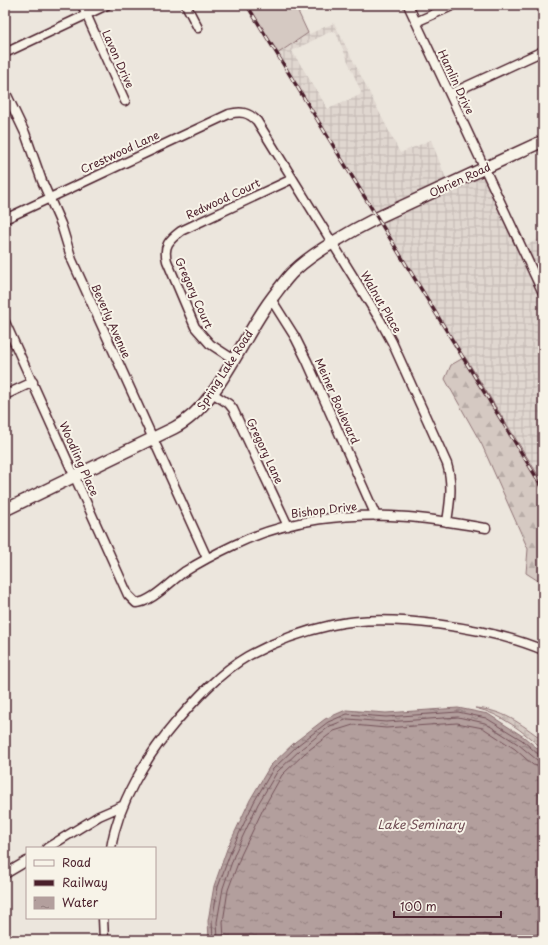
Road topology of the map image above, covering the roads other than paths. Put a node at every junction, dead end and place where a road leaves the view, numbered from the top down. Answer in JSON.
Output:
{"nodes":[{"id":1,"x":82,"y":5,"type":"edge"},
{"id":2,"x":107,"y":5,"type":"edge"},
{"id":3,"x":186,"y":5,"type":"edge"},
{"id":4,"x":408,"y":5,"type":"edge"},
{"id":5,"x":454,"y":5,"type":"edge"},
{"id":6,"x":86,"y":15,"type":"junction"},
{"id":7,"x":416,"y":22,"type":"junction"},
{"id":8,"x":198,"y":28,"type":"dead end"},
{"id":9,"x":543,"y":51,"type":"edge"},
{"id":10,"x":5,"y":53,"type":"edge"},
{"id":11,"x":5,"y":91,"type":"edge"},
{"id":12,"x":450,"y":94,"type":"junction"},
{"id":13,"x":125,"y":101,"type":"dead end"},
{"id":14,"x":246,"y":113,"type":"joint"},
{"id":15,"x":543,"y":141,"type":"edge"},
{"id":16,"x":485,"y":168,"type":"junction"},
{"id":17,"x":292,"y":179,"type":"junction"},
{"id":18,"x":49,"y":198,"type":"junction"},
{"id":19,"x":377,"y":218,"type":"joint"},
{"id":20,"x":5,"y":219,"type":"edge"},
{"id":21,"x":333,"y":243,"type":"junction"},
{"id":22,"x":166,"y":244,"type":"joint"},
{"id":23,"x":543,"y":293,"type":"edge"},
{"id":24,"x":271,"y":299,"type":"junction"},
{"id":25,"x":5,"y":322,"type":"edge"},
{"id":26,"x":233,"y":359,"type":"junction"},
{"id":27,"x":33,"y":382,"type":"junction"},
{"id":28,"x":212,"y":393,"type":"junction"},
{"id":29,"x":5,"y":395,"type":"edge"},
{"id":30,"x":152,"y":438,"type":"junction"},
{"id":31,"x":75,"y":477,"type":"junction"},
{"id":32,"x":5,"y":510,"type":"edge"},
{"id":33,"x":376,"y":516,"type":"junction"},
{"id":34,"x":447,"y":522,"type":"junction"},
{"id":35,"x":288,"y":526,"type":"junction"},
{"id":36,"x":486,"y":528,"type":"dead end"},
{"id":37,"x":207,"y":558,"type":"junction"},
{"id":38,"x":136,"y":603,"type":"joint"},
{"id":39,"x":543,"y":650,"type":"edge"},
{"id":40,"x":122,"y":806,"type":"junction"},
{"id":41,"x":49,"y":847,"type":"edge"},
{"id":42,"x":111,"y":847,"type":"edge"},
{"id":43,"x":26,"y":862,"type":"edge"},
{"id":44,"x":5,"y":874,"type":"edge"},
{"id":45,"x":103,"y":919,"type":"edge"},
{"id":46,"x":104,"y":940,"type":"edge"}],
"edges":[{"from":1,"to":6,"type":"street","name":"Lavon Drive"},
{"from":2,"to":6,"type":"street"},
{"from":3,"to":8,"type":"street"},
{"from":4,"to":7,"type":"street","name":"Hamlin Drive"},
{"from":5,"to":7,"type":"street"},
{"from":6,"to":10,"type":"street"},
{"from":6,"to":13,"type":"street","name":"Lavon Drive"},
{"from":7,"to":12,"type":"street","name":"Hamlin Drive"},
{"from":9,"to":12,"type":"street"},
{"from":11,"to":18,"type":"street","name":"Beverly Avenue"},
{"from":12,"to":16,"type":"street","name":"Hamlin Drive"},
{"from":14,"to":17,"type":"street","name":"Walnut Place"},
{"from":14,"to":18,"type":"street","name":"Crestwood Lane"},
{"from":15,"to":16,"type":"street","name":"Obrien Road"},
{"from":16,"to":19,"type":"street","name":"Obrien Road"},
{"from":16,"to":23,"type":"street","name":"Hamlin Drive"},
{"from":17,"to":21,"type":"street","name":"Walnut Place"},
{"from":17,"to":22,"type":"street","name":"Redwood Court"},
{"from":18,"to":20,"type":"street","name":"Crestwood Lane"},
{"from":18,"to":30,"type":"street","name":"Beverly Avenue"},
{"from":19,"to":21,"type":"street","name":"Spring Lake Road"},
{"from":21,"to":24,"type":"street","name":"Spring Lake Road"},
{"from":21,"to":34,"type":"street","name":"Walnut Place"},
{"from":22,"to":26,"type":"street","name":"Gregory Court"},
{"from":24,"to":26,"type":"street","name":"Spring Lake Road"},
{"from":24,"to":33,"type":"street","name":"Meiner Boulevard"},
{"from":25,"to":27,"type":"street","name":"Woodling Place"},
{"from":26,"to":28,"type":"street","name":"Spring Lake Road"},
{"from":27,"to":29,"type":"street"},
{"from":27,"to":31,"type":"street","name":"Woodling Place"},
{"from":28,"to":30,"type":"street","name":"Spring Lake Road"},
{"from":28,"to":35,"type":"street","name":"Gregory Lane"},
{"from":30,"to":31,"type":"street","name":"Spring Lake Road"},
{"from":30,"to":37,"type":"street","name":"Beverly Avenue"},
{"from":31,"to":32,"type":"street","name":"Spring Lake Road"},
{"from":31,"to":38,"type":"street","name":"Woodling Place"},
{"from":33,"to":34,"type":"street","name":"Bishop Drive"},
{"from":33,"to":35,"type":"street","name":"Bishop Drive"},
{"from":34,"to":36,"type":"street","name":"Bishop Drive"},
{"from":35,"to":37,"type":"street","name":"Bishop Drive"},
{"from":37,"to":38,"type":"street","name":"Bishop Drive"},
{"from":39,"to":40,"type":"street"},
{"from":40,"to":41,"type":"street"},
{"from":40,"to":42,"type":"street"},
{"from":43,"to":44,"type":"street"},
{"from":45,"to":46,"type":"street"}]}
